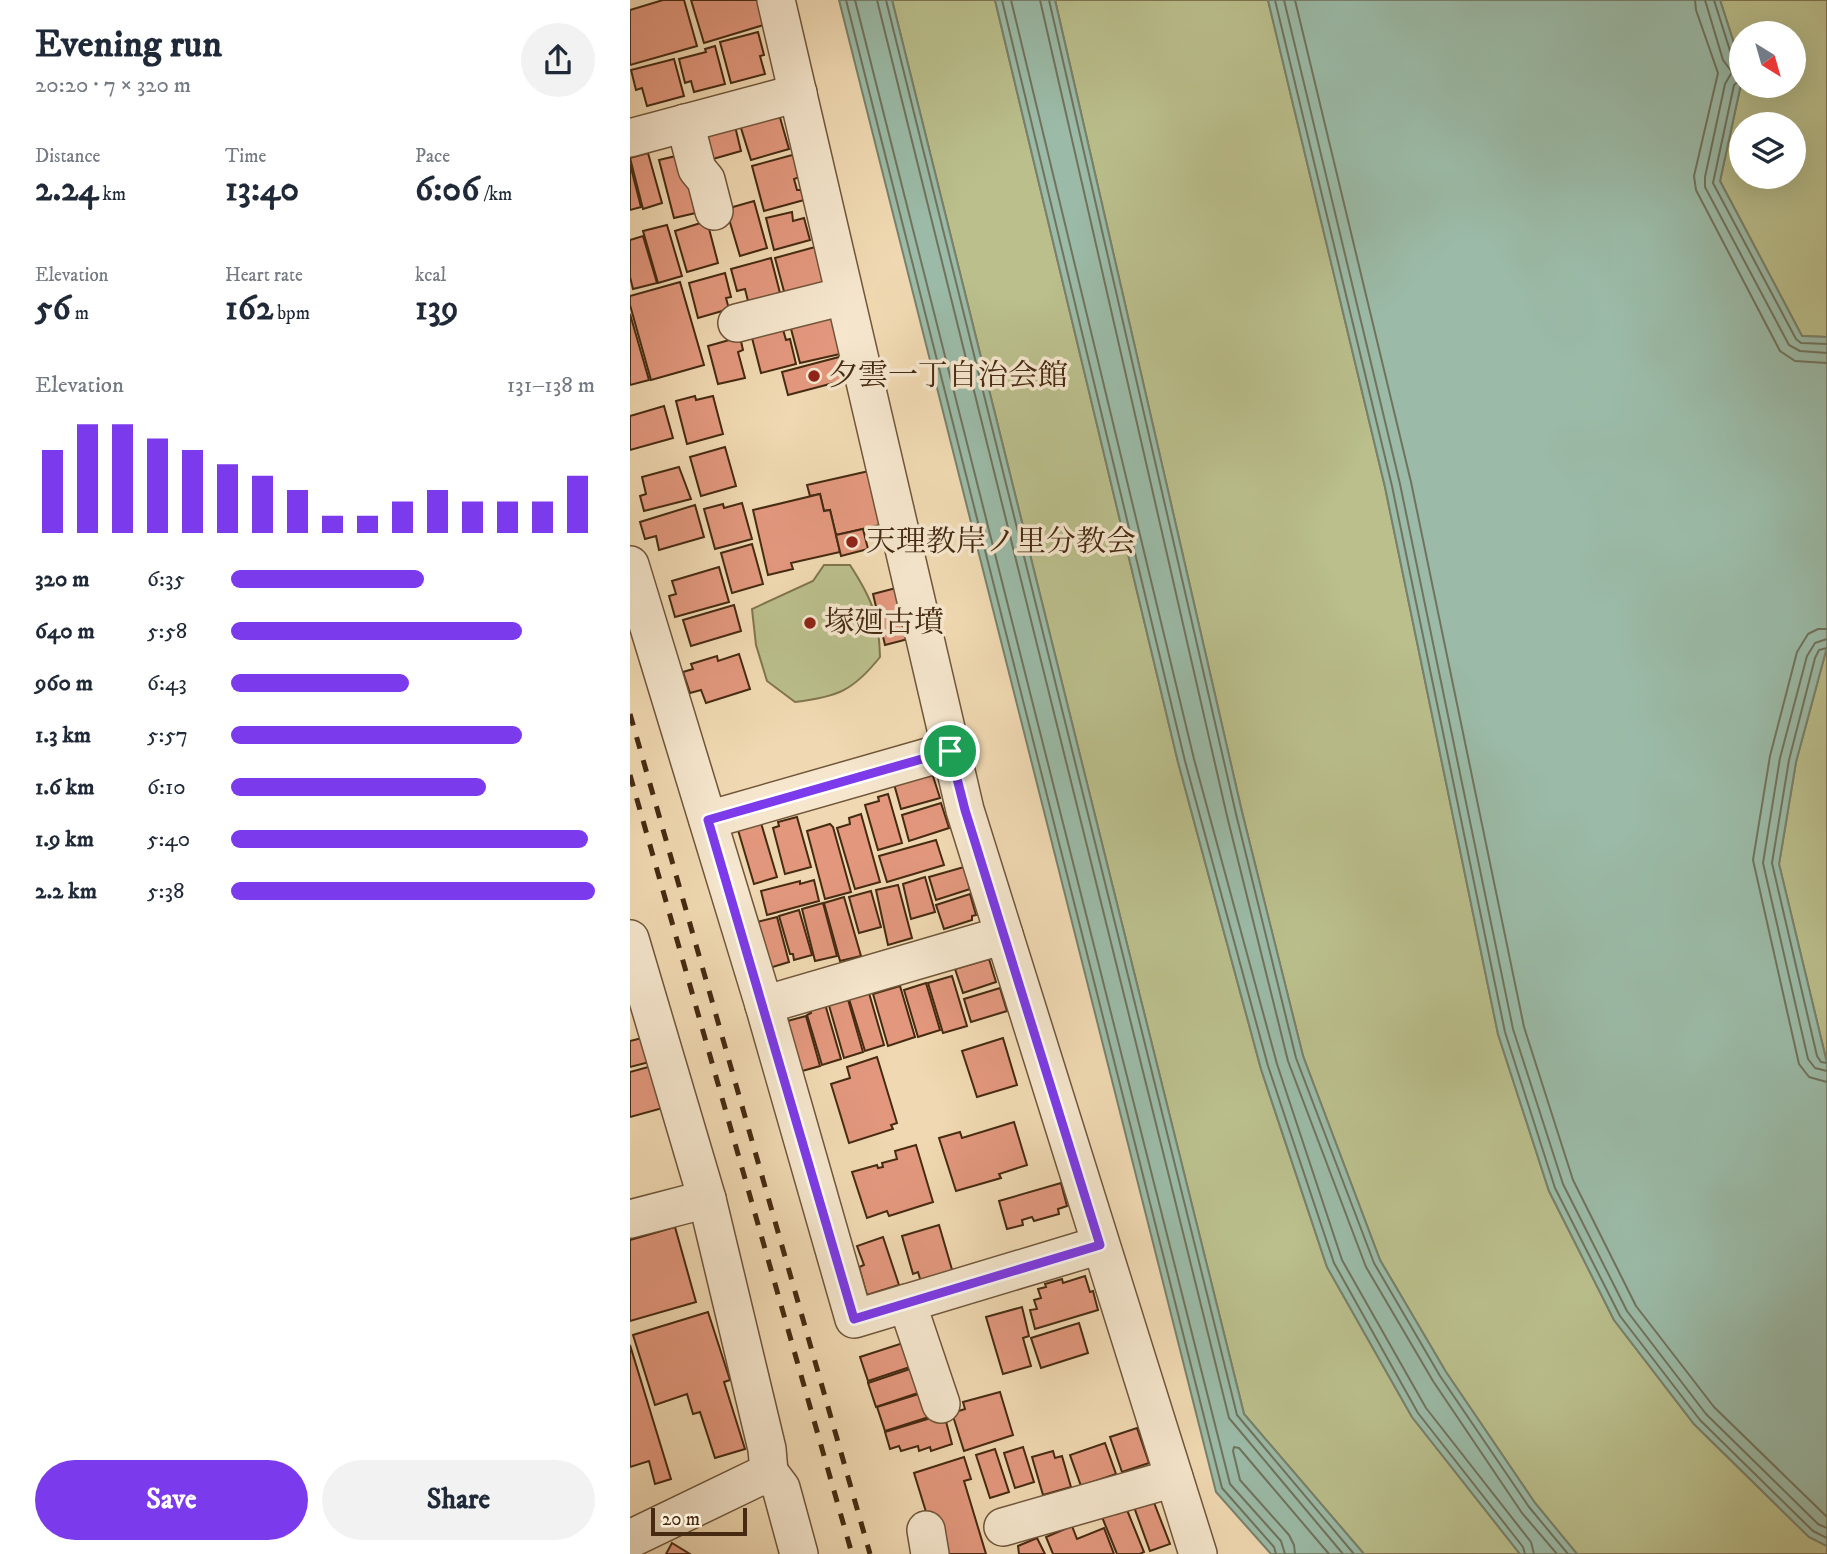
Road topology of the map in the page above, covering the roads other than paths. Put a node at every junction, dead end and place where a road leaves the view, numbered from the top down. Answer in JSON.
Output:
{"nodes":[{"id":1,"x":776,"y":0,"type":"edge"},
{"id":2,"x":798,"y":93,"type":"junction"},
{"id":3,"x":685,"y":123,"type":"junction"},
{"id":4,"x":630,"y":138,"type":"edge"},
{"id":5,"x":714,"y":211,"type":"dead end"},
{"id":6,"x":844,"y":296,"type":"junction"},
{"id":7,"x":737,"y":323,"type":"dead end"},
{"id":8,"x":630,"y":565,"type":"edge"},
{"id":9,"x":950,"y":751,"type":"junction"},
{"id":10,"x":708,"y":820,"type":"junction"},
{"id":11,"x":1004,"y":935,"type":"junction"},
{"id":12,"x":630,"y":939,"type":"edge"},
{"id":13,"x":764,"y":1005,"type":"junction"},
{"id":14,"x":707,"y":1199,"type":"junction"},
{"id":15,"x":630,"y":1219,"type":"edge"},
{"id":16,"x":1100,"y":1245,"type":"junction"},
{"id":17,"x":907,"y":1303,"type":"junction"},
{"id":18,"x":941,"y":1404,"type":"dead end"},
{"id":19,"x":769,"y":1472,"type":"junction"},
{"id":20,"x":1174,"y":1478,"type":"junction"},
{"id":21,"x":1003,"y":1527,"type":"dead end"},
{"id":22,"x":630,"y":1539,"type":"edge"},
{"id":23,"x":799,"y":1554,"type":"edge"},
{"id":24,"x":1198,"y":1554,"type":"edge"}],
"edges":[{"from":1,"to":2,"type":"street"},
{"from":2,"to":3,"type":"street"},
{"from":2,"to":6,"type":"street"},
{"from":3,"to":4,"type":"street"},
{"from":3,"to":5,"type":"street"},
{"from":6,"to":7,"type":"street"},
{"from":6,"to":9,"type":"street"},
{"from":8,"to":10,"type":"street"},
{"from":9,"to":10,"type":"street"},
{"from":9,"to":11,"type":"street"},
{"from":10,"to":13,"type":"street"},
{"from":11,"to":13,"type":"street"},
{"from":11,"to":16,"type":"street"},
{"from":12,"to":14,"type":"street"},
{"from":13,"to":17,"type":"street"},
{"from":14,"to":15,"type":"street"},
{"from":14,"to":19,"type":"street"},
{"from":16,"to":17,"type":"street"},
{"from":16,"to":20,"type":"street"},
{"from":17,"to":18,"type":"street"},
{"from":19,"to":22,"type":"street"},
{"from":19,"to":23,"type":"street"},
{"from":20,"to":21,"type":"street"},
{"from":20,"to":24,"type":"street"}]}
